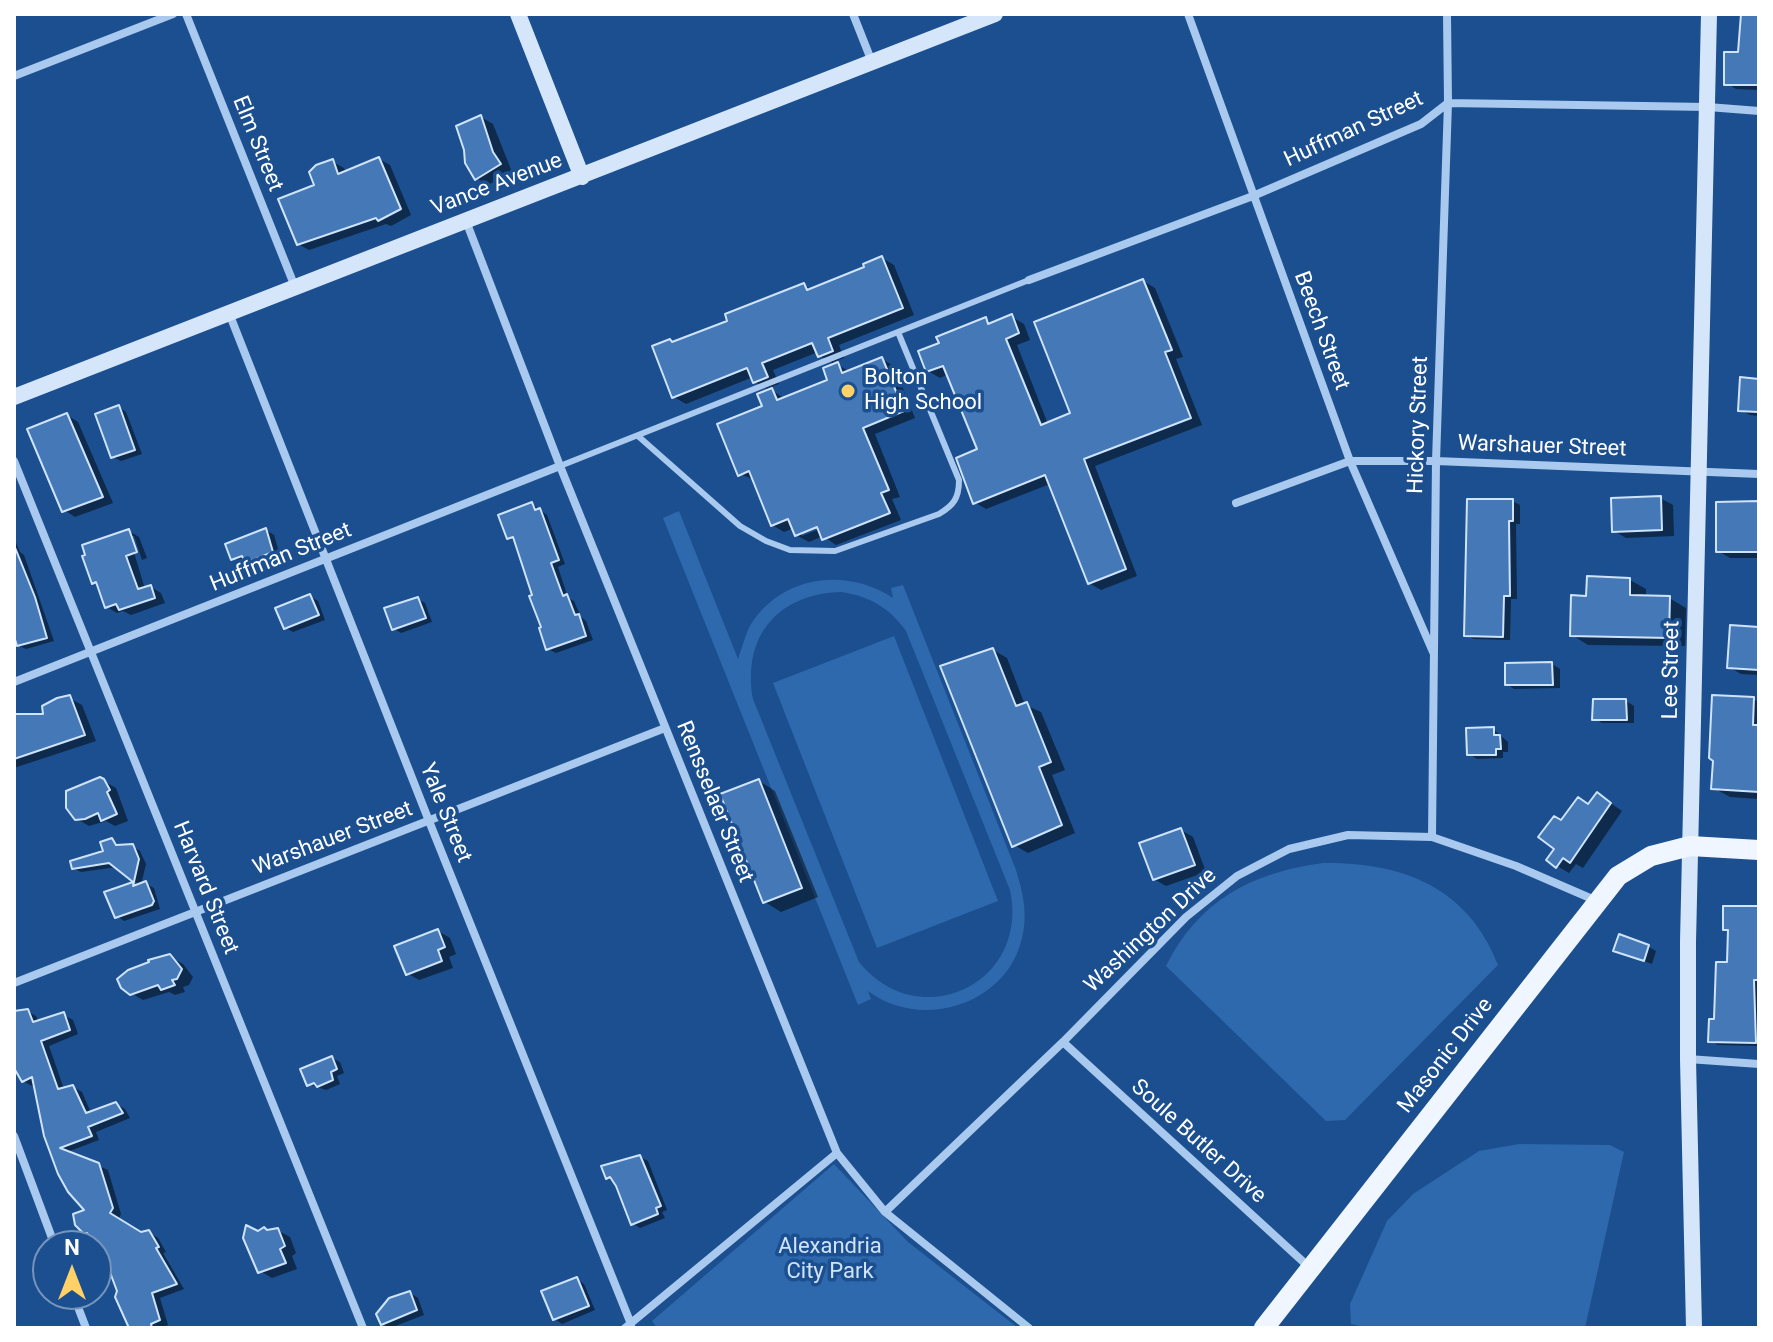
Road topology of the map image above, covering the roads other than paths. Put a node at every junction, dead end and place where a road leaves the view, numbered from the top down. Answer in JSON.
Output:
{"nodes":[{"id":1,"x":173,"y":14,"type":"edge"},
{"id":2,"x":186,"y":14,"type":"edge"},
{"id":3,"x":518,"y":14,"type":"edge"},
{"id":4,"x":853,"y":14,"type":"edge"},
{"id":5,"x":995,"y":14,"type":"edge"},
{"id":6,"x":1188,"y":14,"type":"edge"},
{"id":7,"x":1447,"y":14,"type":"edge"},
{"id":8,"x":1709,"y":14,"type":"edge"},
{"id":9,"x":872,"y":62,"type":"junction"},
{"id":10,"x":14,"y":76,"type":"edge"},
{"id":11,"x":1448,"y":103,"type":"junction"},
{"id":12,"x":1708,"y":107,"type":"junction"},
{"id":13,"x":1759,"y":111,"type":"edge"},
{"id":14,"x":582,"y":177,"type":"junction"},
{"id":15,"x":1253,"y":196,"type":"junction"},
{"id":16,"x":466,"y":220,"type":"junction"},
{"id":17,"x":1029,"y":280,"type":"joint"},
{"id":18,"x":295,"y":287,"type":"junction"},
{"id":19,"x":229,"y":313,"type":"junction"},
{"id":20,"x":898,"y":332,"type":"junction"},
{"id":21,"x":14,"y":397,"type":"edge"},
{"id":22,"x":638,"y":436,"type":"junction"},
{"id":23,"x":14,"y":461,"type":"edge"},
{"id":24,"x":1350,"y":461,"type":"junction"},
{"id":25,"x":1436,"y":461,"type":"junction"},
{"id":26,"x":560,"y":466,"type":"junction"},
{"id":27,"x":1698,"y":470,"type":"junction"},
{"id":28,"x":1759,"y":474,"type":"edge"},
{"id":29,"x":1236,"y":503,"type":"dead end"},
{"id":30,"x":327,"y":559,"type":"junction"},
{"id":31,"x":89,"y":652,"type":"junction"},
{"id":32,"x":1434,"y":654,"type":"junction"},
{"id":33,"x":14,"y":682,"type":"edge"},
{"id":34,"x":665,"y":728,"type":"junction"},
{"id":35,"x":429,"y":821,"type":"junction"},
{"id":36,"x":1432,"y":837,"type":"junction"},
{"id":37,"x":1690,"y":846,"type":"junction"},
{"id":38,"x":1759,"y":850,"type":"edge"},
{"id":39,"x":1598,"y":901,"type":"junction"},
{"id":40,"x":196,"y":912,"type":"junction"},
{"id":41,"x":14,"y":983,"type":"edge"},
{"id":42,"x":1063,"y":1042,"type":"junction"},
{"id":43,"x":1688,"y":1059,"type":"junction"},
{"id":44,"x":1759,"y":1064,"type":"edge"},
{"id":45,"x":14,"y":1136,"type":"edge"},
{"id":46,"x":837,"y":1153,"type":"junction"},
{"id":47,"x":885,"y":1212,"type":"junction"},
{"id":48,"x":49,"y":1230,"type":"edge"},
{"id":49,"x":1310,"y":1268,"type":"junction"},
{"id":50,"x":628,"y":1326,"type":"edge"},
{"id":51,"x":363,"y":1328,"type":"edge"},
{"id":52,"x":1029,"y":1328,"type":"edge"},
{"id":53,"x":1264,"y":1328,"type":"edge"},
{"id":54,"x":1694,"y":1328,"type":"edge"}],
"edges":[{"from":1,"to":10,"type":"street"},
{"from":2,"to":18,"type":"street","name":"Elm Street"},
{"from":3,"to":14,"type":"street"},
{"from":4,"to":9,"type":"street"},
{"from":5,"to":9,"type":"street","name":"Vance Avenue"},
{"from":6,"to":15,"type":"street","name":"Beech Street"},
{"from":7,"to":11,"type":"street","name":"Hickory Street"},
{"from":8,"to":12,"type":"street","name":"Lee Street"},
{"from":9,"to":14,"type":"street","name":"Vance Avenue"},
{"from":11,"to":12,"type":"street","name":"Huffman Street"},
{"from":11,"to":15,"type":"street","name":"Huffman Street"},
{"from":11,"to":25,"type":"street","name":"Hickory Street"},
{"from":12,"to":13,"type":"street","name":"Huffman Street"},
{"from":12,"to":27,"type":"street","name":"Lee Street"},
{"from":14,"to":16,"type":"street","name":"Vance Avenue"},
{"from":15,"to":17,"type":"street","name":"Huffman Street"},
{"from":15,"to":24,"type":"street","name":"Beech Street"},
{"from":16,"to":18,"type":"street","name":"Vance Avenue"},
{"from":16,"to":26,"type":"street","name":"Rensselaer Street"},
{"from":17,"to":20,"type":"lane"},
{"from":18,"to":19,"type":"street","name":"Vance Avenue"},
{"from":19,"to":21,"type":"street","name":"Vance Avenue"},
{"from":19,"to":30,"type":"street","name":"Yale Street"},
{"from":20,"to":22,"type":"lane"},
{"from":20,"to":22,"type":"lane"},
{"from":22,"to":26,"type":"lane"},
{"from":23,"to":31,"type":"street","name":"Harvard Street"},
{"from":24,"to":25,"type":"street","name":"Warshauer Street"},
{"from":24,"to":29,"type":"street","name":"Warshauer Street"},
{"from":24,"to":32,"type":"street","name":"Beech Street"},
{"from":25,"to":27,"type":"street","name":"Warshauer Street"},
{"from":25,"to":32,"type":"street","name":"Hickory Street"},
{"from":26,"to":30,"type":"street","name":"Huffman Street"},
{"from":26,"to":34,"type":"street","name":"Rensselaer Street"},
{"from":27,"to":28,"type":"street","name":"Warshauer Street"},
{"from":27,"to":37,"type":"street","name":"Lee Street"},
{"from":30,"to":31,"type":"street","name":"Huffman Street"},
{"from":30,"to":35,"type":"street","name":"Yale Street"},
{"from":31,"to":33,"type":"street","name":"Huffman Street"},
{"from":31,"to":40,"type":"street","name":"Harvard Street"},
{"from":32,"to":36,"type":"street","name":"Hickory Street"},
{"from":34,"to":35,"type":"street","name":"Warshauer Street"},
{"from":34,"to":46,"type":"street","name":"Rensselaer Street"},
{"from":35,"to":40,"type":"street","name":"Warshauer Street"},
{"from":35,"to":50,"type":"street","name":"Yale Street"},
{"from":36,"to":39,"type":"street","name":"Washington Drive"},
{"from":36,"to":42,"type":"street","name":"Washington Drive"},
{"from":37,"to":38,"type":"main road","name":"Masonic Drive"},
{"from":37,"to":39,"type":"main road","name":"Masonic Drive"},
{"from":37,"to":43,"type":"street","name":"Lee Street"},
{"from":39,"to":49,"type":"main road","name":"Masonic Drive"},
{"from":40,"to":41,"type":"street","name":"Warshauer Street"},
{"from":40,"to":51,"type":"street","name":"Harvard Street"},
{"from":42,"to":47,"type":"street","name":"Washington Drive"},
{"from":42,"to":49,"type":"street","name":"Soule Butler Drive"},
{"from":43,"to":44,"type":"street"},
{"from":43,"to":54,"type":"street","name":"Lee Street"},
{"from":45,"to":48,"type":"street"},
{"from":46,"to":47,"type":"street","name":"Rensselaer Street"},
{"from":46,"to":50,"type":"street"},
{"from":47,"to":52,"type":"street","name":"Rensselaer Street"},
{"from":49,"to":53,"type":"main road","name":"Masonic Drive"}]}
